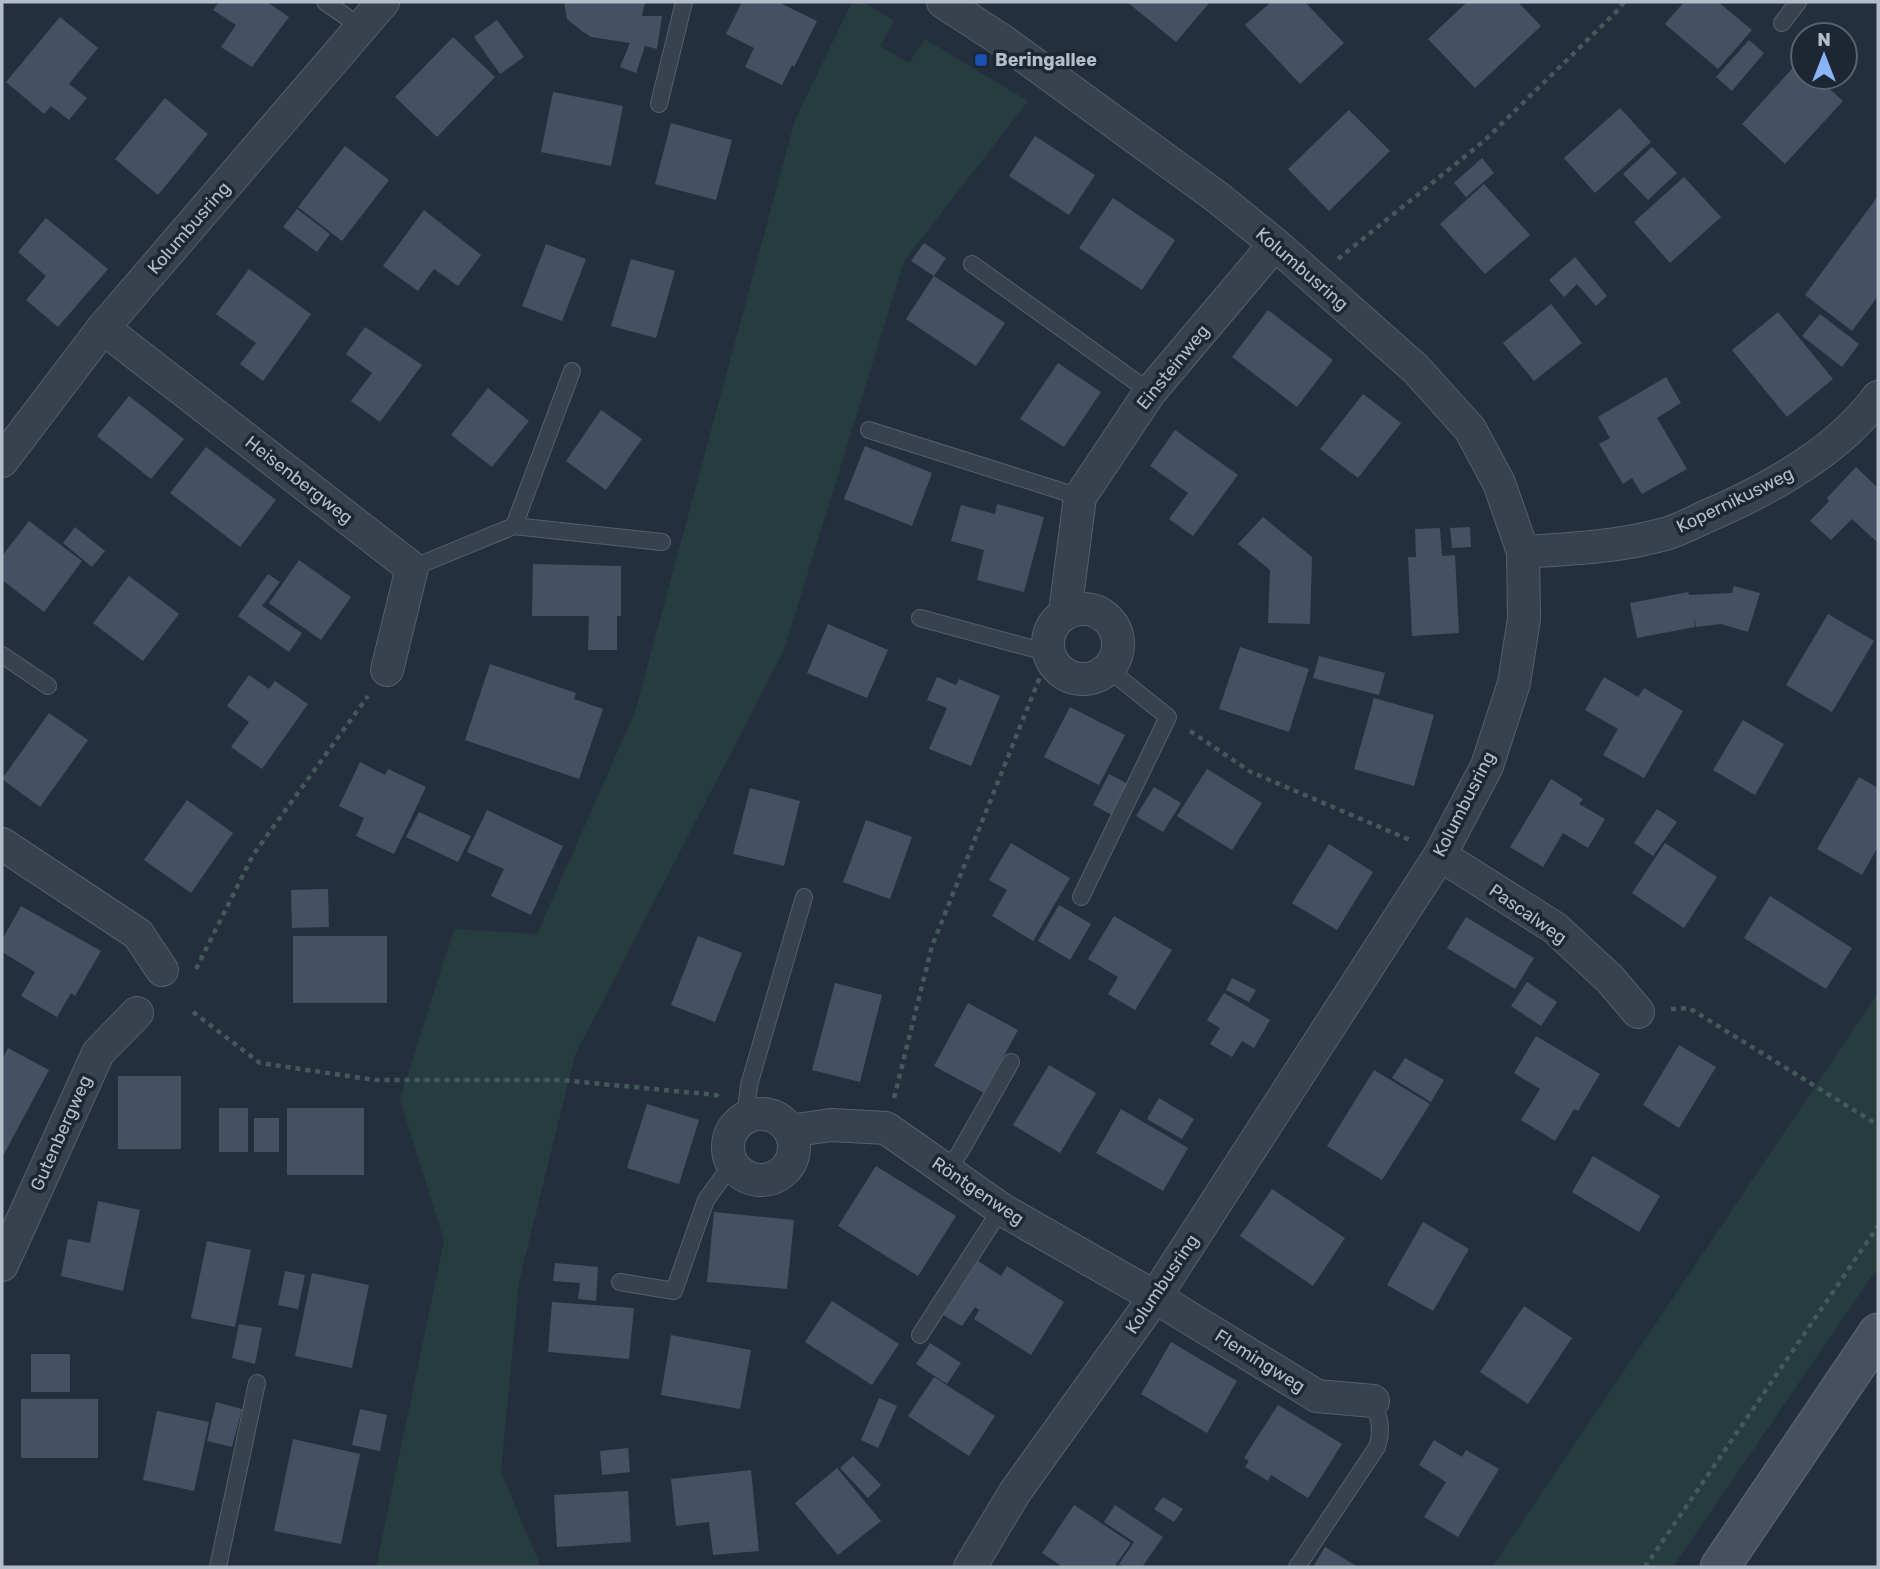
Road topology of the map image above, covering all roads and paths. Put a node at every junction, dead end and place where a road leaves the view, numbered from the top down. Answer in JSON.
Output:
{"nodes":[{"id":1,"x":325,"y":2,"type":"edge"},
{"id":2,"x":383,"y":2,"type":"edge"},
{"id":3,"x":684,"y":2,"type":"edge"},
{"id":4,"x":943,"y":2,"type":"edge"},
{"id":5,"x":1624,"y":2,"type":"edge"},
{"id":6,"x":1798,"y":2,"type":"edge"},
{"id":7,"x":1782,"y":23,"type":"dead end"},
{"id":8,"x":361,"y":27,"type":"junction"},
{"id":9,"x":660,"y":104,"type":"dead end"},
{"id":10,"x":1275,"y":244,"type":"junction"},
{"id":11,"x":972,"y":264,"type":"dead end"},
{"id":12,"x":1313,"y":279,"type":"junction"},
{"id":13,"x":103,"y":328,"type":"junction"},
{"id":14,"x":572,"y":372,"type":"dead end"},
{"id":15,"x":1150,"y":392,"type":"junction"},
{"id":16,"x":1878,"y":397,"type":"edge"},
{"id":17,"x":869,"y":430,"type":"dead end"},
{"id":18,"x":2,"y":461,"type":"edge"},
{"id":19,"x":1080,"y":497,"type":"junction"},
{"id":20,"x":514,"y":526,"type":"junction"},
{"id":21,"x":662,"y":541,"type":"dead end"},
{"id":22,"x":1523,"y":552,"type":"junction"},
{"id":23,"x":412,"y":568,"type":"junction"},
{"id":24,"x":1065,"y":613,"type":"junction"},
{"id":25,"x":919,"y":618,"type":"dead end"},
{"id":26,"x":1049,"y":653,"type":"junction"},
{"id":27,"x":2,"y":655,"type":"edge"},
{"id":28,"x":1108,"y":669,"type":"junction"},
{"id":29,"x":387,"y":670,"type":"joint"},
{"id":30,"x":48,"y":686,"type":"dead end"},
{"id":31,"x":1168,"y":718,"type":"junction"},
{"id":32,"x":2,"y":844,"type":"edge"},
{"id":33,"x":1440,"y":855,"type":"junction"},
{"id":34,"x":804,"y":897,"type":"dead end"},
{"id":35,"x":1082,"y":897,"type":"dead end"},
{"id":36,"x":162,"y":970,"type":"dead end"},
{"id":37,"x":195,"y":971,"type":"dead end"},
{"id":38,"x":193,"y":1012,"type":"dead end"},
{"id":39,"x":1638,"y":1012,"type":"joint"},
{"id":40,"x":137,"y":1013,"type":"dead end"},
{"id":41,"x":1011,"y":1062,"type":"dead end"},
{"id":42,"x":745,"y":1118,"type":"junction"},
{"id":43,"x":1878,"y":1125,"type":"edge"},
{"id":44,"x":886,"y":1128,"type":"junction"},
{"id":45,"x":790,"y":1131,"type":"junction"},
{"id":46,"x":732,"y":1164,"type":"junction"},
{"id":47,"x":946,"y":1171,"type":"junction"},
{"id":48,"x":1001,"y":1209,"type":"junction"},
{"id":49,"x":1878,"y":1226,"type":"edge"},
{"id":50,"x":2,"y":1265,"type":"edge"},
{"id":51,"x":620,"y":1282,"type":"dead end"},
{"id":52,"x":1155,"y":1297,"type":"junction"},
{"id":53,"x":1878,"y":1333,"type":"edge"},
{"id":54,"x":920,"y":1335,"type":"dead end"},
{"id":55,"x":257,"y":1383,"type":"dead end"},
{"id":56,"x":1373,"y":1401,"type":"joint"},
{"id":57,"x":218,"y":1567,"type":"edge"},
{"id":58,"x":970,"y":1567,"type":"edge"},
{"id":59,"x":1297,"y":1567,"type":"edge"},
{"id":60,"x":1645,"y":1567,"type":"edge"},
{"id":61,"x":1720,"y":1567,"type":"edge"}],
"edges":[{"from":1,"to":8,"type":"lane"},
{"from":2,"to":8,"type":"street","name":"Kolumbusring"},
{"from":3,"to":9,"type":"lane"},
{"from":4,"to":10,"type":"street","name":"Kolumbusring"},
{"from":5,"to":12,"type":"path"},
{"from":6,"to":7,"type":"lane"},
{"from":8,"to":13,"type":"street","name":"Kolumbusring"},
{"from":10,"to":12,"type":"street","name":"Kolumbusring"},
{"from":10,"to":15,"type":"street","name":"Einsteinweg"},
{"from":11,"to":15,"type":"lane"},
{"from":12,"to":22,"type":"street","name":"Kolumbusring"},
{"from":13,"to":18,"type":"street","name":"Kolumbusring"},
{"from":13,"to":23,"type":"street","name":"Heisenbergweg"},
{"from":14,"to":20,"type":"lane"},
{"from":15,"to":19,"type":"street","name":"Einsteinweg"},
{"from":16,"to":22,"type":"street","name":"Kopernikusweg"},
{"from":17,"to":19,"type":"lane"},
{"from":19,"to":24,"type":"street","name":"Einsteinweg"},
{"from":20,"to":21,"type":"lane"},
{"from":20,"to":23,"type":"lane"},
{"from":22,"to":33,"type":"street","name":"Kolumbusring"},
{"from":23,"to":29,"type":"street"},
{"from":24,"to":26,"type":"street","name":"Einsteinweg"},
{"from":24,"to":28,"type":"street"},
{"from":25,"to":26,"type":"lane"},
{"from":26,"to":28,"type":"street"},
{"from":26,"to":44,"type":"path"},
{"from":27,"to":30,"type":"lane"},
{"from":28,"to":31,"type":"lane"},
{"from":29,"to":37,"type":"path"},
{"from":31,"to":33,"type":"path"},
{"from":31,"to":35,"type":"lane"},
{"from":32,"to":36,"type":"street"},
{"from":33,"to":39,"type":"street","name":"Pascalweg"},
{"from":33,"to":52,"type":"street","name":"Kolumbusring"},
{"from":34,"to":42,"type":"lane"},
{"from":38,"to":42,"type":"path"},
{"from":39,"to":43,"type":"path"},
{"from":40,"to":50,"type":"street","name":"Gutenbergweg"},
{"from":41,"to":47,"type":"lane"},
{"from":42,"to":45,"type":"street"},
{"from":42,"to":46,"type":"street"},
{"from":44,"to":45,"type":"street"},
{"from":44,"to":47,"type":"street","name":"Röntgenweg"},
{"from":45,"to":46,"type":"street"},
{"from":46,"to":51,"type":"lane"},
{"from":47,"to":48,"type":"street","name":"Röntgenweg"},
{"from":48,"to":52,"type":"street","name":"Röntgenweg"},
{"from":48,"to":54,"type":"lane"},
{"from":49,"to":60,"type":"path"},
{"from":52,"to":56,"type":"street","name":"Flemingweg"},
{"from":52,"to":58,"type":"street","name":"Kolumbusring"},
{"from":53,"to":61,"type":"main road"},
{"from":55,"to":57,"type":"lane"},
{"from":56,"to":59,"type":"lane"}]}
